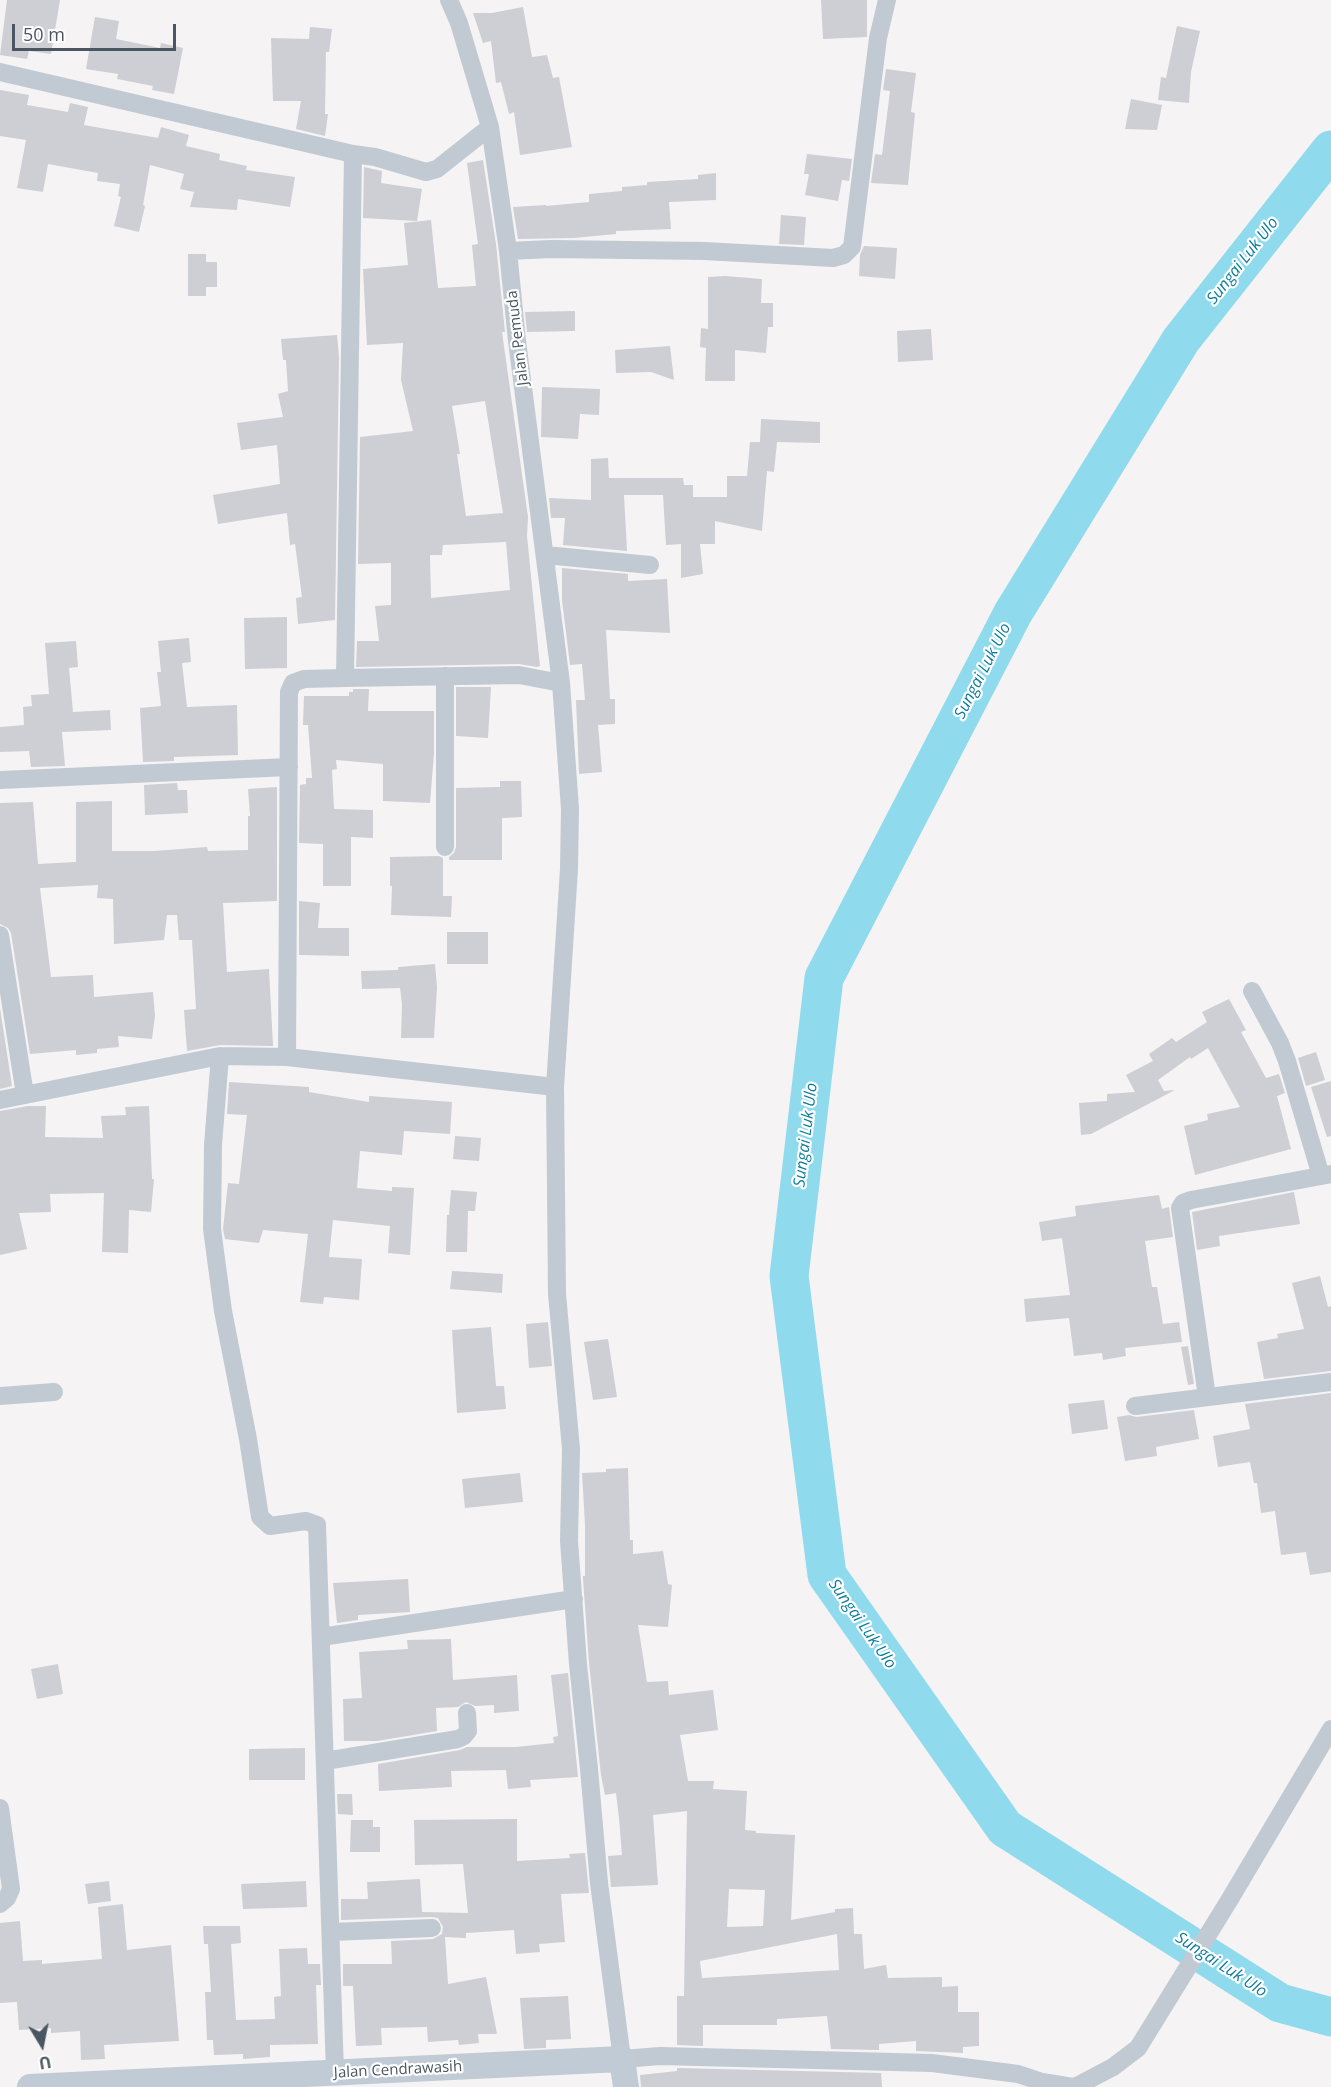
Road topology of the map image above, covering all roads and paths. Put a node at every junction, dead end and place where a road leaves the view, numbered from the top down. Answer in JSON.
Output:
{"nodes":[{"id":1,"x":449,"y":0,"type":"edge"},
{"id":2,"x":887,"y":0,"type":"edge"},
{"id":3,"x":0,"y":72,"type":"edge"},
{"id":4,"x":490,"y":127,"type":"junction"},
{"id":5,"x":353,"y":154,"type":"junction"},
{"id":6,"x":508,"y":251,"type":"junction"},
{"id":7,"x":544,"y":555,"type":"junction"},
{"id":8,"x":650,"y":565,"type":"dead end"},
{"id":9,"x":445,"y":676,"type":"junction"},
{"id":10,"x":345,"y":678,"type":"junction"},
{"id":11,"x":561,"y":683,"type":"junction"},
{"id":12,"x":289,"y":767,"type":"junction"},
{"id":13,"x":0,"y":780,"type":"edge"},
{"id":14,"x":445,"y":847,"type":"dead end"},
{"id":15,"x":0,"y":935,"type":"edge"},
{"id":16,"x":1252,"y":991,"type":"dead end"},
{"id":17,"x":220,"y":1056,"type":"junction"},
{"id":18,"x":287,"y":1058,"type":"junction"},
{"id":19,"x":555,"y":1087,"type":"junction"},
{"id":20,"x":25,"y":1095,"type":"junction"},
{"id":21,"x":0,"y":1100,"type":"edge"},
{"id":22,"x":1326,"y":1175,"type":"edge"},
{"id":23,"x":1331,"y":1382,"type":"edge"},
{"id":24,"x":54,"y":1392,"type":"dead end"},
{"id":25,"x":0,"y":1396,"type":"edge"},
{"id":26,"x":1207,"y":1397,"type":"junction"},
{"id":27,"x":1135,"y":1406,"type":"dead end"},
{"id":28,"x":574,"y":1599,"type":"junction"},
{"id":29,"x":321,"y":1637,"type":"junction"},
{"id":30,"x":467,"y":1713,"type":"dead end"},
{"id":31,"x":1331,"y":1729,"type":"edge"},
{"id":32,"x":325,"y":1761,"type":"junction"},
{"id":33,"x":0,"y":1808,"type":"edge"},
{"id":34,"x":0,"y":1904,"type":"edge"},
{"id":35,"x":432,"y":1928,"type":"dead end"},
{"id":36,"x":331,"y":1932,"type":"junction"},
{"id":37,"x":622,"y":2059,"type":"junction"},
{"id":38,"x":335,"y":2073,"type":"junction"},
{"id":39,"x":194,"y":2083,"type":"edge"},
{"id":40,"x":30,"y":2087,"type":"edge"},
{"id":41,"x":626,"y":2087,"type":"edge"},
{"id":42,"x":1074,"y":2087,"type":"edge"}],
"edges":[{"from":1,"to":4,"type":"street","name":"Jalan Pemuda"},
{"from":2,"to":6,"type":"street"},
{"from":3,"to":5,"type":"street"},
{"from":4,"to":5,"type":"street"},
{"from":4,"to":6,"type":"street","name":"Jalan Pemuda"},
{"from":5,"to":10,"type":"street"},
{"from":6,"to":7,"type":"street","name":"Jalan Pemuda"},
{"from":7,"to":8,"type":"street"},
{"from":7,"to":11,"type":"street","name":"Jalan Pemuda"},
{"from":9,"to":10,"type":"street"},
{"from":9,"to":11,"type":"street"},
{"from":9,"to":14,"type":"street"},
{"from":10,"to":12,"type":"street"},
{"from":11,"to":19,"type":"street","name":"Jalan Pemuda"},
{"from":12,"to":13,"type":"street"},
{"from":12,"to":18,"type":"street"},
{"from":15,"to":20,"type":"street"},
{"from":16,"to":22,"type":"street"},
{"from":17,"to":18,"type":"street"},
{"from":17,"to":20,"type":"street"},
{"from":17,"to":29,"type":"street"},
{"from":18,"to":19,"type":"street"},
{"from":19,"to":28,"type":"street","name":"Jalan Pemuda"},
{"from":20,"to":21,"type":"street"},
{"from":22,"to":26,"type":"street"},
{"from":23,"to":26,"type":"street"},
{"from":24,"to":25,"type":"street"},
{"from":26,"to":27,"type":"street"},
{"from":28,"to":29,"type":"street"},
{"from":28,"to":37,"type":"street","name":"Jalan Pemuda"},
{"from":29,"to":32,"type":"street"},
{"from":30,"to":32,"type":"street"},
{"from":31,"to":42,"type":"street"},
{"from":32,"to":36,"type":"street"},
{"from":33,"to":34,"type":"street"},
{"from":35,"to":36,"type":"street"},
{"from":36,"to":38,"type":"street"},
{"from":37,"to":38,"type":"main road","name":"Jalan Cendrawasih"},
{"from":37,"to":41,"type":"main road"},
{"from":37,"to":42,"type":"street"},
{"from":38,"to":39,"type":"main road","name":"Jalan Cendrawasih"},
{"from":39,"to":40,"type":"main road","name":"Jalan Cendrawasih"}]}
